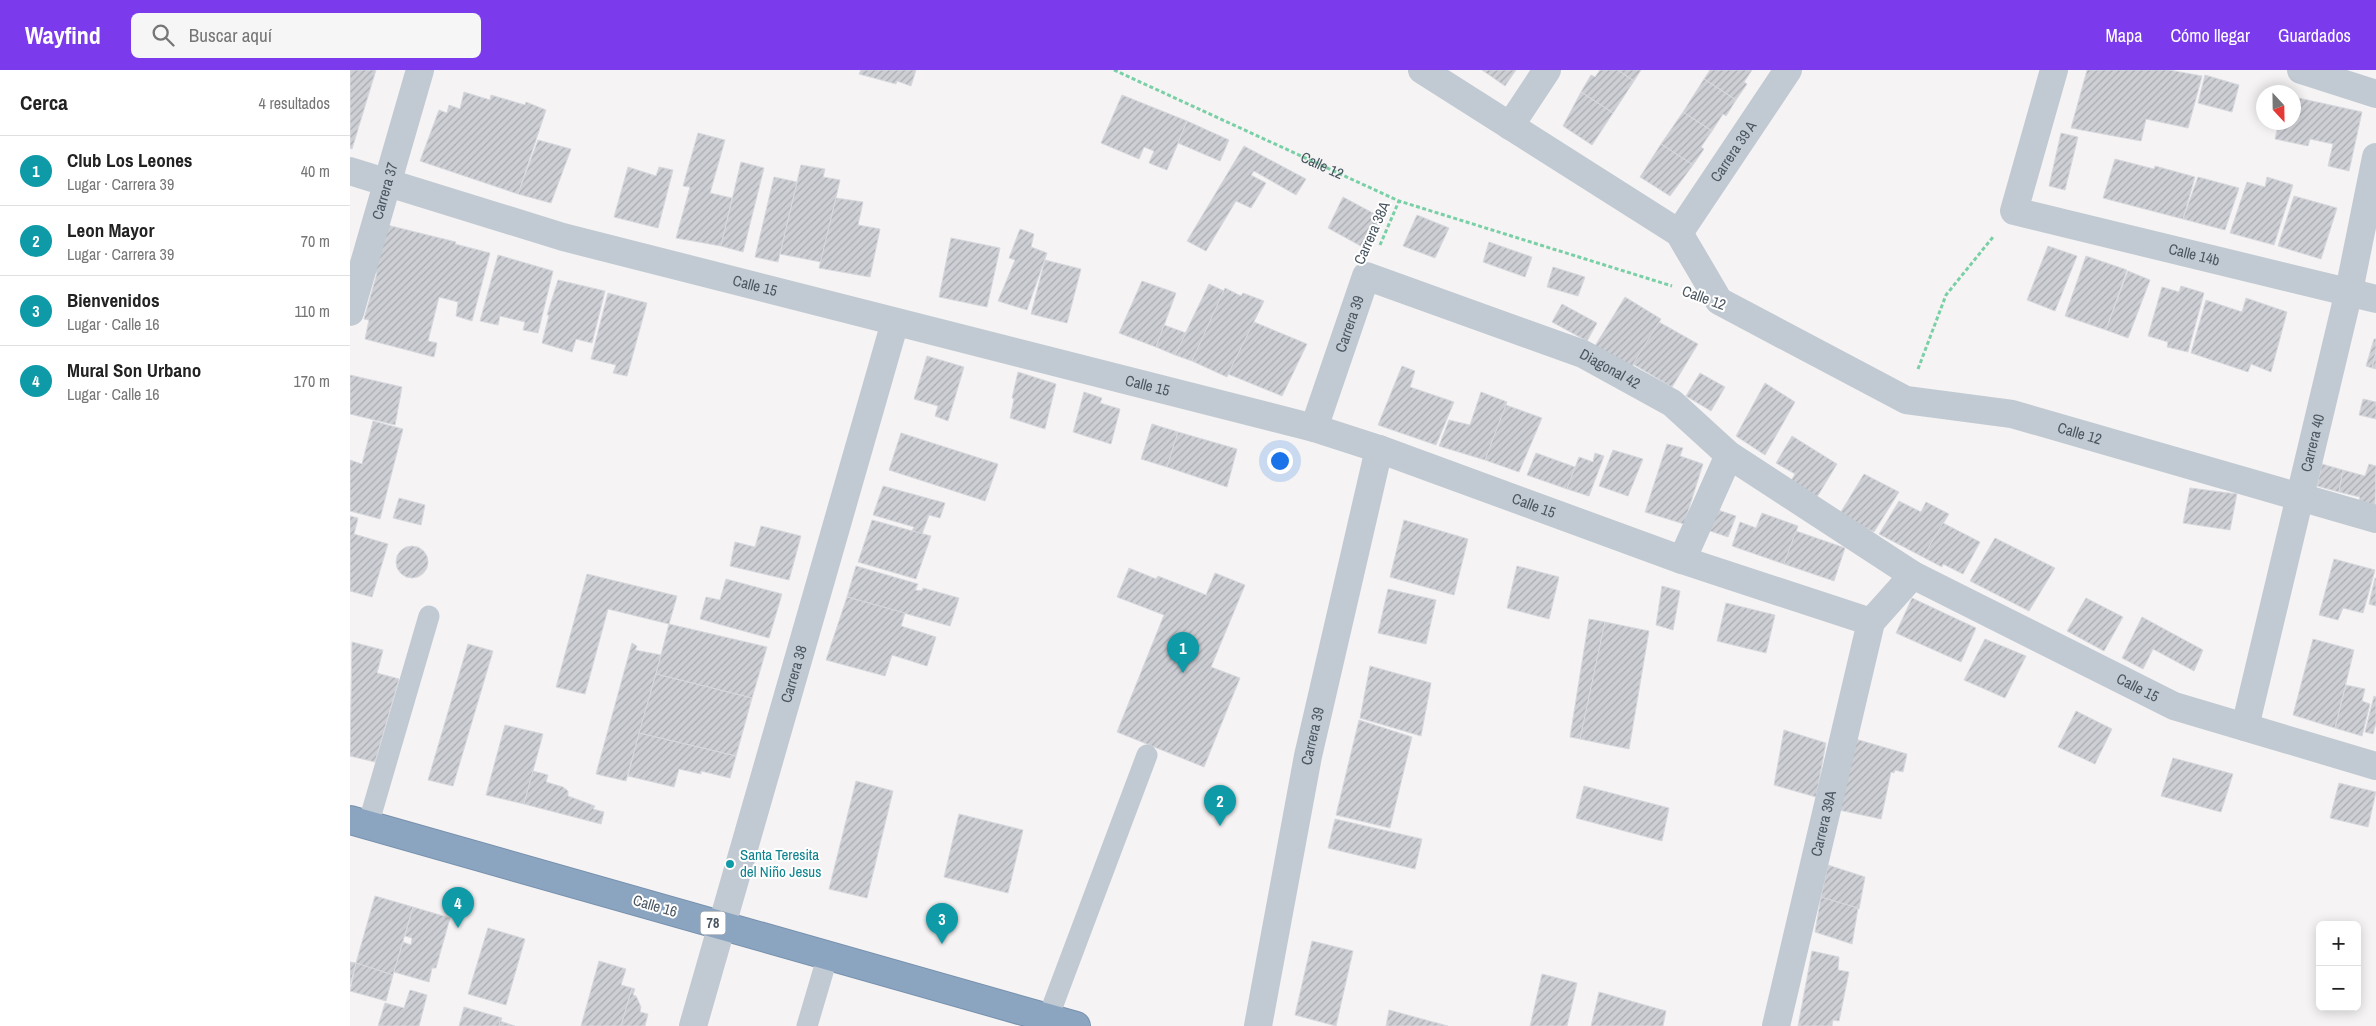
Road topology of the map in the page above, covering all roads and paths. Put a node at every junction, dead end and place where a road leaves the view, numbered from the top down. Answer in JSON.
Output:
{"nodes":[{"id":1,"x":420,"y":70,"type":"edge"},
{"id":2,"x":1114,"y":70,"type":"edge"},
{"id":3,"x":1422,"y":70,"type":"edge"},
{"id":4,"x":1548,"y":70,"type":"edge"},
{"id":5,"x":1788,"y":70,"type":"edge"},
{"id":6,"x":2054,"y":70,"type":"edge"},
{"id":7,"x":2301,"y":70,"type":"edge"},
{"id":8,"x":2376,"y":94,"type":"edge"},
{"id":9,"x":1510,"y":126,"type":"junction"},
{"id":10,"x":2376,"y":157,"type":"edge"},
{"id":11,"x":350,"y":171,"type":"edge"},
{"id":12,"x":388,"y":182,"type":"junction"},
{"id":13,"x":1400,"y":200,"type":"junction"},
{"id":14,"x":2014,"y":211,"type":"junction"},
{"id":15,"x":1679,"y":233,"type":"junction"},
{"id":16,"x":1366,"y":276,"type":"junction"},
{"id":17,"x":2349,"y":291,"type":"junction"},
{"id":18,"x":2376,"y":299,"type":"edge"},
{"id":19,"x":1719,"y":301,"type":"junction"},
{"id":20,"x":350,"y":312,"type":"edge"},
{"id":21,"x":895,"y":322,"type":"junction"},
{"id":22,"x":1906,"y":400,"type":"junction"},
{"id":23,"x":1314,"y":428,"type":"junction"},
{"id":24,"x":1380,"y":449,"type":"junction"},
{"id":25,"x":1729,"y":455,"type":"junction"},
{"id":26,"x":2299,"y":498,"type":"junction"},
{"id":27,"x":2376,"y":519,"type":"edge"},
{"id":28,"x":1682,"y":560,"type":"junction"},
{"id":29,"x":1913,"y":575,"type":"junction"},
{"id":30,"x":429,"y":616,"type":"dead end"},
{"id":31,"x":1872,"y":622,"type":"junction"},
{"id":32,"x":2245,"y":727,"type":"junction"},
{"id":33,"x":1147,"y":755,"type":"dead end"},
{"id":34,"x":2376,"y":766,"type":"edge"},
{"id":35,"x":359,"y":822,"type":"edge"},
{"id":36,"x":723,"y":926,"type":"junction"},
{"id":37,"x":828,"y":955,"type":"junction"},
{"id":38,"x":1048,"y":1018,"type":"junction"},
{"id":39,"x":693,"y":1026,"type":"edge"},
{"id":40,"x":807,"y":1026,"type":"edge"},
{"id":41,"x":1076,"y":1026,"type":"edge"},
{"id":42,"x":1258,"y":1026,"type":"edge"},
{"id":43,"x":1776,"y":1026,"type":"edge"}],
"edges":[{"from":1,"to":12,"type":"street","name":"Carrera 37"},
{"from":2,"to":13,"type":"path","name":"Calle 12"},
{"from":3,"to":9,"type":"street"},
{"from":4,"to":9,"type":"street"},
{"from":5,"to":15,"type":"street","name":"Carrera 39 A"},
{"from":6,"to":14,"type":"street"},
{"from":7,"to":8,"type":"street"},
{"from":9,"to":15,"type":"street"},
{"from":10,"to":17,"type":"street","name":"Carrera 40"},
{"from":11,"to":12,"type":"street","name":"Calle 15"},
{"from":12,"to":20,"type":"street","name":"Carrera 37"},
{"from":12,"to":21,"type":"street","name":"Calle 15"},
{"from":13,"to":16,"type":"path","name":"Carrera 38A"},
{"from":13,"to":19,"type":"path","name":"Calle 12"},
{"from":14,"to":17,"type":"street","name":"Calle 14b"},
{"from":14,"to":22,"type":"path"},
{"from":15,"to":19,"type":"street"},
{"from":16,"to":23,"type":"street","name":"Carrera 39"},
{"from":16,"to":25,"type":"street","name":"Diagonal 42"},
{"from":17,"to":18,"type":"street","name":"Calle 14b"},
{"from":17,"to":26,"type":"street","name":"Carrera 40"},
{"from":19,"to":22,"type":"street","name":"Calle 12"},
{"from":21,"to":23,"type":"street","name":"Calle 15"},
{"from":21,"to":36,"type":"street","name":"Carrera 38"},
{"from":22,"to":26,"type":"street","name":"Calle 12"},
{"from":23,"to":24,"type":"street","name":"Calle 15"},
{"from":24,"to":28,"type":"street","name":"Calle 15"},
{"from":24,"to":42,"type":"street","name":"Carrera 39"},
{"from":25,"to":28,"type":"street"},
{"from":25,"to":29,"type":"street","name":"Calle 15"},
{"from":26,"to":27,"type":"street","name":"Calle 12"},
{"from":26,"to":32,"type":"street","name":"Carrera 40"},
{"from":28,"to":31,"type":"street","name":"Calle 15"},
{"from":29,"to":31,"type":"street"},
{"from":29,"to":32,"type":"street","name":"Calle 15"},
{"from":30,"to":35,"type":"lane"},
{"from":31,"to":43,"type":"street","name":"Carrera 39A"},
{"from":32,"to":34,"type":"street","name":"Calle 15"},
{"from":33,"to":38,"type":"lane"},
{"from":35,"to":36,"type":"highway","name":"Calle 16","number":"78"},
{"from":36,"to":37,"type":"highway","name":"Calle 16","number":"78"},
{"from":36,"to":39,"type":"street","name":"Carrera 38"},
{"from":37,"to":38,"type":"highway","name":"Calle 16","number":"78"},
{"from":37,"to":40,"type":"lane"},
{"from":38,"to":41,"type":"highway","name":"Calle 16","number":"78"}]}
